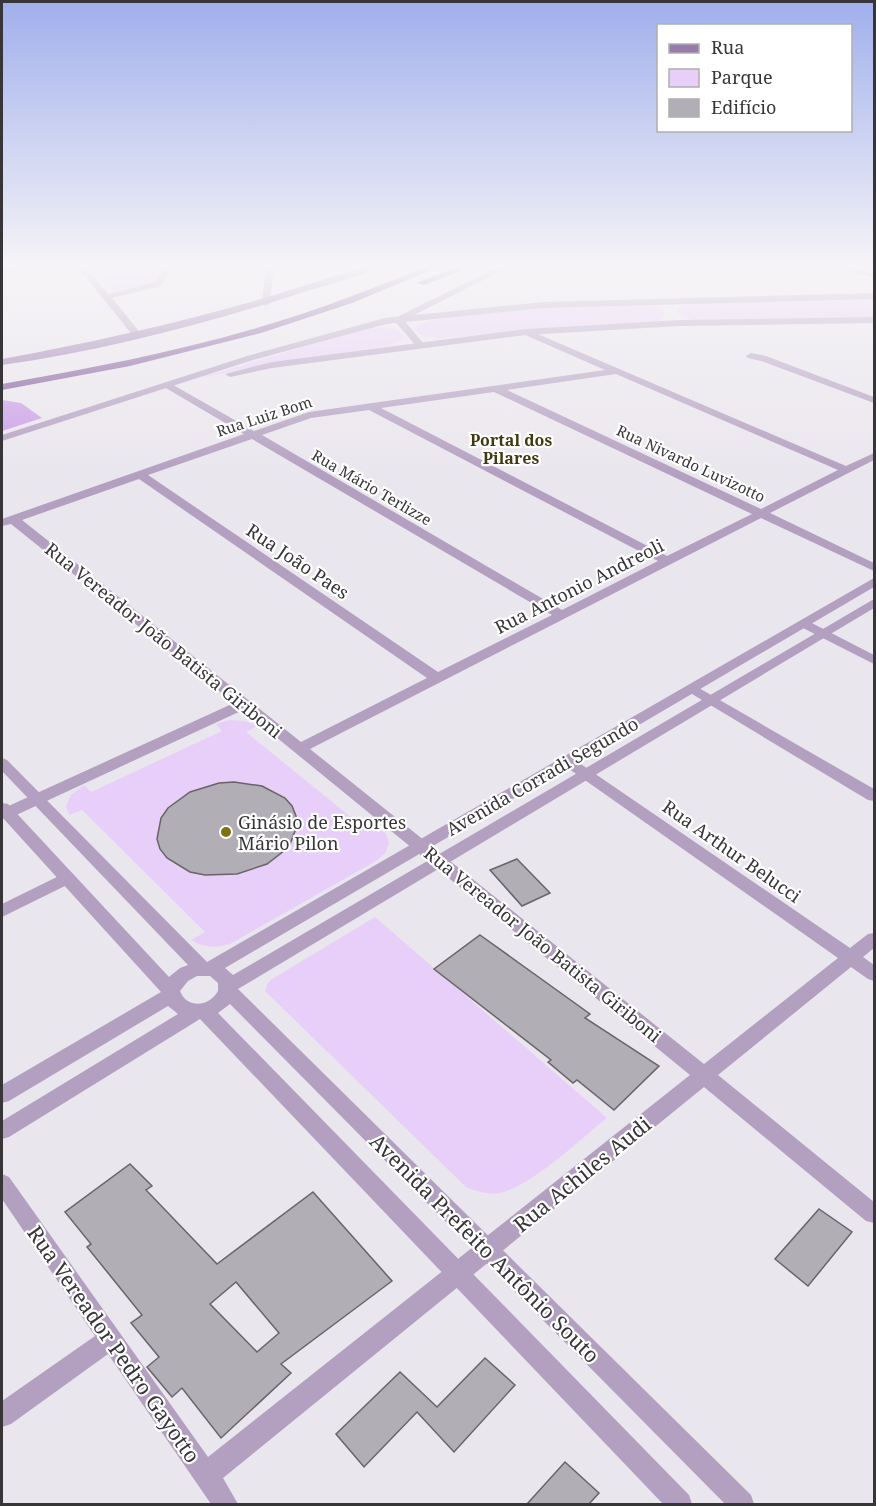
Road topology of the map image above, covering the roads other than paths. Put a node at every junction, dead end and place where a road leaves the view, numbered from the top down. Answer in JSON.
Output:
{"nodes":[{"id":1,"x":136,"y":335,"type":"edge"},
{"id":2,"x":211,"y":335,"type":"edge"},
{"id":3,"x":237,"y":335,"type":"edge"},
{"id":4,"x":332,"y":335,"type":"edge"},
{"id":5,"x":412,"y":335,"type":"edge"},
{"id":6,"x":499,"y":335,"type":"edge"},
{"id":7,"x":534,"y":335,"type":"edge"},
{"id":8,"x":420,"y":345,"type":"junction"},
{"id":9,"x":751,"y":356,"type":"dead end"},
{"id":10,"x":2,"y":362,"type":"edge"},
{"id":11,"x":617,"y":371,"type":"junction"},
{"id":12,"x":2,"y":380,"type":"edge"},
{"id":13,"x":2,"y":387,"type":"edge"},
{"id":14,"x":495,"y":387,"type":"junction"},
{"id":15,"x":173,"y":388,"type":"junction"},
{"id":16,"x":874,"y":400,"type":"edge"},
{"id":17,"x":368,"y":405,"type":"junction"},
{"id":18,"x":252,"y":434,"type":"junction"},
{"id":19,"x":2,"y":438,"type":"edge"},
{"id":20,"x":2,"y":448,"type":"edge"},
{"id":21,"x":874,"y":456,"type":"edge"},
{"id":22,"x":847,"y":470,"type":"junction"},
{"id":23,"x":139,"y":474,"type":"junction"},
{"id":24,"x":762,"y":513,"type":"junction"},
{"id":25,"x":7,"y":521,"type":"edge"},
{"id":26,"x":667,"y":561,"type":"junction"},
{"id":27,"x":874,"y":567,"type":"edge"},
{"id":28,"x":874,"y":582,"type":"edge"},
{"id":29,"x":874,"y":603,"type":"edge"},
{"id":30,"x":562,"y":615,"type":"junction"},
{"id":31,"x":804,"y":623,"type":"junction"},
{"id":32,"x":824,"y":633,"type":"junction"},
{"id":33,"x":874,"y":660,"type":"edge"},
{"id":34,"x":437,"y":678,"type":"junction"},
{"id":35,"x":692,"y":688,"type":"junction"},
{"id":36,"x":712,"y":699,"type":"junction"},
{"id":37,"x":245,"y":704,"type":"junction"},
{"id":38,"x":300,"y":748,"type":"junction"},
{"id":39,"x":567,"y":760,"type":"junction"},
{"id":40,"x":2,"y":766,"type":"edge"},
{"id":41,"x":586,"y":774,"type":"junction"},
{"id":42,"x":874,"y":796,"type":"edge"},
{"id":43,"x":37,"y":800,"type":"junction"},
{"id":44,"x":4,"y":811,"type":"edge"},
{"id":45,"x":422,"y":846,"type":"junction"},
{"id":46,"x":440,"y":860,"type":"junction"},
{"id":47,"x":67,"y":878,"type":"junction"},
{"id":48,"x":2,"y":911,"type":"edge"},
{"id":49,"x":874,"y":939,"type":"edge"},
{"id":50,"x":851,"y":958,"type":"junction"},
{"id":51,"x":205,"y":969,"type":"junction"},
{"id":52,"x":874,"y":974,"type":"edge"},
{"id":53,"x":228,"y":988,"type":"junction"},
{"id":54,"x":171,"y":993,"type":"junction"},
{"id":55,"x":201,"y":1011,"type":"junction"},
{"id":56,"x":704,"y":1076,"type":"junction"},
{"id":57,"x":2,"y":1095,"type":"edge"},
{"id":58,"x":2,"y":1131,"type":"edge"},
{"id":59,"x":2,"y":1183,"type":"edge"},
{"id":60,"x":874,"y":1214,"type":"edge"},
{"id":61,"x":487,"y":1250,"type":"junction"},
{"id":62,"x":458,"y":1274,"type":"junction"},
{"id":63,"x":110,"y":1339,"type":"junction"},
{"id":64,"x":2,"y":1415,"type":"edge"},
{"id":65,"x":206,"y":1475,"type":"junction"},
{"id":66,"x":226,"y":1504,"type":"edge"},
{"id":67,"x":680,"y":1504,"type":"edge"},
{"id":68,"x":742,"y":1504,"type":"edge"}],
"edges":[{"from":1,"to":10,"type":"main road"},
{"from":2,"to":12,"type":"highway"},
{"from":3,"to":13,"type":"highway"},
{"from":4,"to":15,"type":"street"},
{"from":5,"to":8,"type":"street"},
{"from":6,"to":8,"type":"street"},
{"from":7,"to":11,"type":"street"},
{"from":8,"to":15,"type":"street"},
{"from":9,"to":16,"type":"street"},
{"from":11,"to":14,"type":"street","name":"Rua Luiz Bom"},
{"from":11,"to":22,"type":"street"},
{"from":14,"to":17,"type":"street","name":"Rua Luiz Bom"},
{"from":14,"to":24,"type":"street","name":"Rua Nivardo Luvizotto"},
{"from":15,"to":18,"type":"street","name":"Rua Mário Terlizze"},
{"from":15,"to":19,"type":"street"},
{"from":15,"to":20,"type":"street"},
{"from":17,"to":18,"type":"street","name":"Rua Luiz Bom"},
{"from":17,"to":26,"type":"street"},
{"from":18,"to":23,"type":"street","name":"Rua Luiz Bom"},
{"from":18,"to":30,"type":"street","name":"Rua Mário Terlizze"},
{"from":21,"to":22,"type":"street","name":"Rua Antonio Andreoli"},
{"from":22,"to":24,"type":"street","name":"Rua Antonio Andreoli"},
{"from":23,"to":25,"type":"street","name":"Rua Luiz Bom"},
{"from":23,"to":34,"type":"street","name":"Rua João Paes"},
{"from":24,"to":26,"type":"street","name":"Rua Antonio Andreoli"},
{"from":24,"to":27,"type":"street","name":"Rua Nivardo Luvizotto"},
{"from":25,"to":37,"type":"street","name":"Rua Vereador João Batista Giriboni"},
{"from":26,"to":30,"type":"street","name":"Rua Antonio Andreoli"},
{"from":28,"to":31,"type":"street","name":"Avenida Corradi Segundo"},
{"from":29,"to":32,"type":"street","name":"Avenida Corradi Segundo"},
{"from":30,"to":34,"type":"street","name":"Rua Antonio Andreoli"},
{"from":31,"to":32,"type":"street"},
{"from":31,"to":35,"type":"street","name":"Avenida Corradi Segundo"},
{"from":32,"to":33,"type":"street"},
{"from":32,"to":36,"type":"street","name":"Avenida Corradi Segundo"},
{"from":34,"to":38,"type":"street","name":"Rua Antonio Andreoli"},
{"from":35,"to":36,"type":"street"},
{"from":35,"to":39,"type":"street","name":"Avenida Corradi Segundo"},
{"from":36,"to":41,"type":"street","name":"Avenida Corradi Segundo"},
{"from":36,"to":42,"type":"street"},
{"from":37,"to":38,"type":"street","name":"Rua Vereador João Batista Giriboni"},
{"from":37,"to":43,"type":"street"},
{"from":38,"to":45,"type":"street","name":"Rua Vereador João Batista Giriboni"},
{"from":39,"to":41,"type":"street","name":"Rua Arthur Belucci"},
{"from":39,"to":45,"type":"street","name":"Avenida Corradi Segundo"},
{"from":40,"to":43,"type":"street"},
{"from":41,"to":46,"type":"street","name":"Avenida Corradi Segundo"},
{"from":41,"to":50,"type":"street","name":"Rua Arthur Belucci"},
{"from":43,"to":44,"type":"street"},
{"from":43,"to":51,"type":"street"},
{"from":44,"to":47,"type":"street"},
{"from":45,"to":46,"type":"street","name":"Rua Vereador João Batista Giriboni"},
{"from":45,"to":51,"type":"street","name":"Avenida Corradi Segundo"},
{"from":46,"to":53,"type":"street","name":"Avenida Corradi Segundo"},
{"from":46,"to":56,"type":"street","name":"Rua Vereador João Batista Giriboni"},
{"from":47,"to":48,"type":"street"},
{"from":47,"to":54,"type":"street"},
{"from":49,"to":50,"type":"street","name":"Rua Achiles Audi"},
{"from":50,"to":52,"type":"street","name":"Rua Arthur Belucci"},
{"from":50,"to":56,"type":"street","name":"Rua Achiles Audi"},
{"from":51,"to":53,"type":"street"},
{"from":51,"to":54,"type":"street"},
{"from":53,"to":55,"type":"street"},
{"from":53,"to":61,"type":"street","name":"Avenida Prefeito Antônio Souto"},
{"from":54,"to":55,"type":"street"},
{"from":54,"to":57,"type":"street"},
{"from":55,"to":58,"type":"street"},
{"from":55,"to":62,"type":"street","name":"Avenida Prefeito Antônio Souto"},
{"from":56,"to":60,"type":"street","name":"Rua Vereador João Batista Giriboni"},
{"from":56,"to":61,"type":"street","name":"Rua Achiles Audi"},
{"from":59,"to":63,"type":"street","name":"Rua Vereador Pedro Gayotto"},
{"from":61,"to":62,"type":"street","name":"Rua Achiles Audi"},
{"from":61,"to":68,"type":"street","name":"Avenida Prefeito Antônio Souto"},
{"from":62,"to":65,"type":"street","name":"Rua Achiles Audi"},
{"from":62,"to":67,"type":"street","name":"Avenida Prefeito Antônio Souto"},
{"from":63,"to":64,"type":"street"},
{"from":63,"to":65,"type":"street","name":"Rua Vereador Pedro Gayotto"},
{"from":65,"to":66,"type":"street","name":"Rua Vereador Pedro Gayotto"}]}
